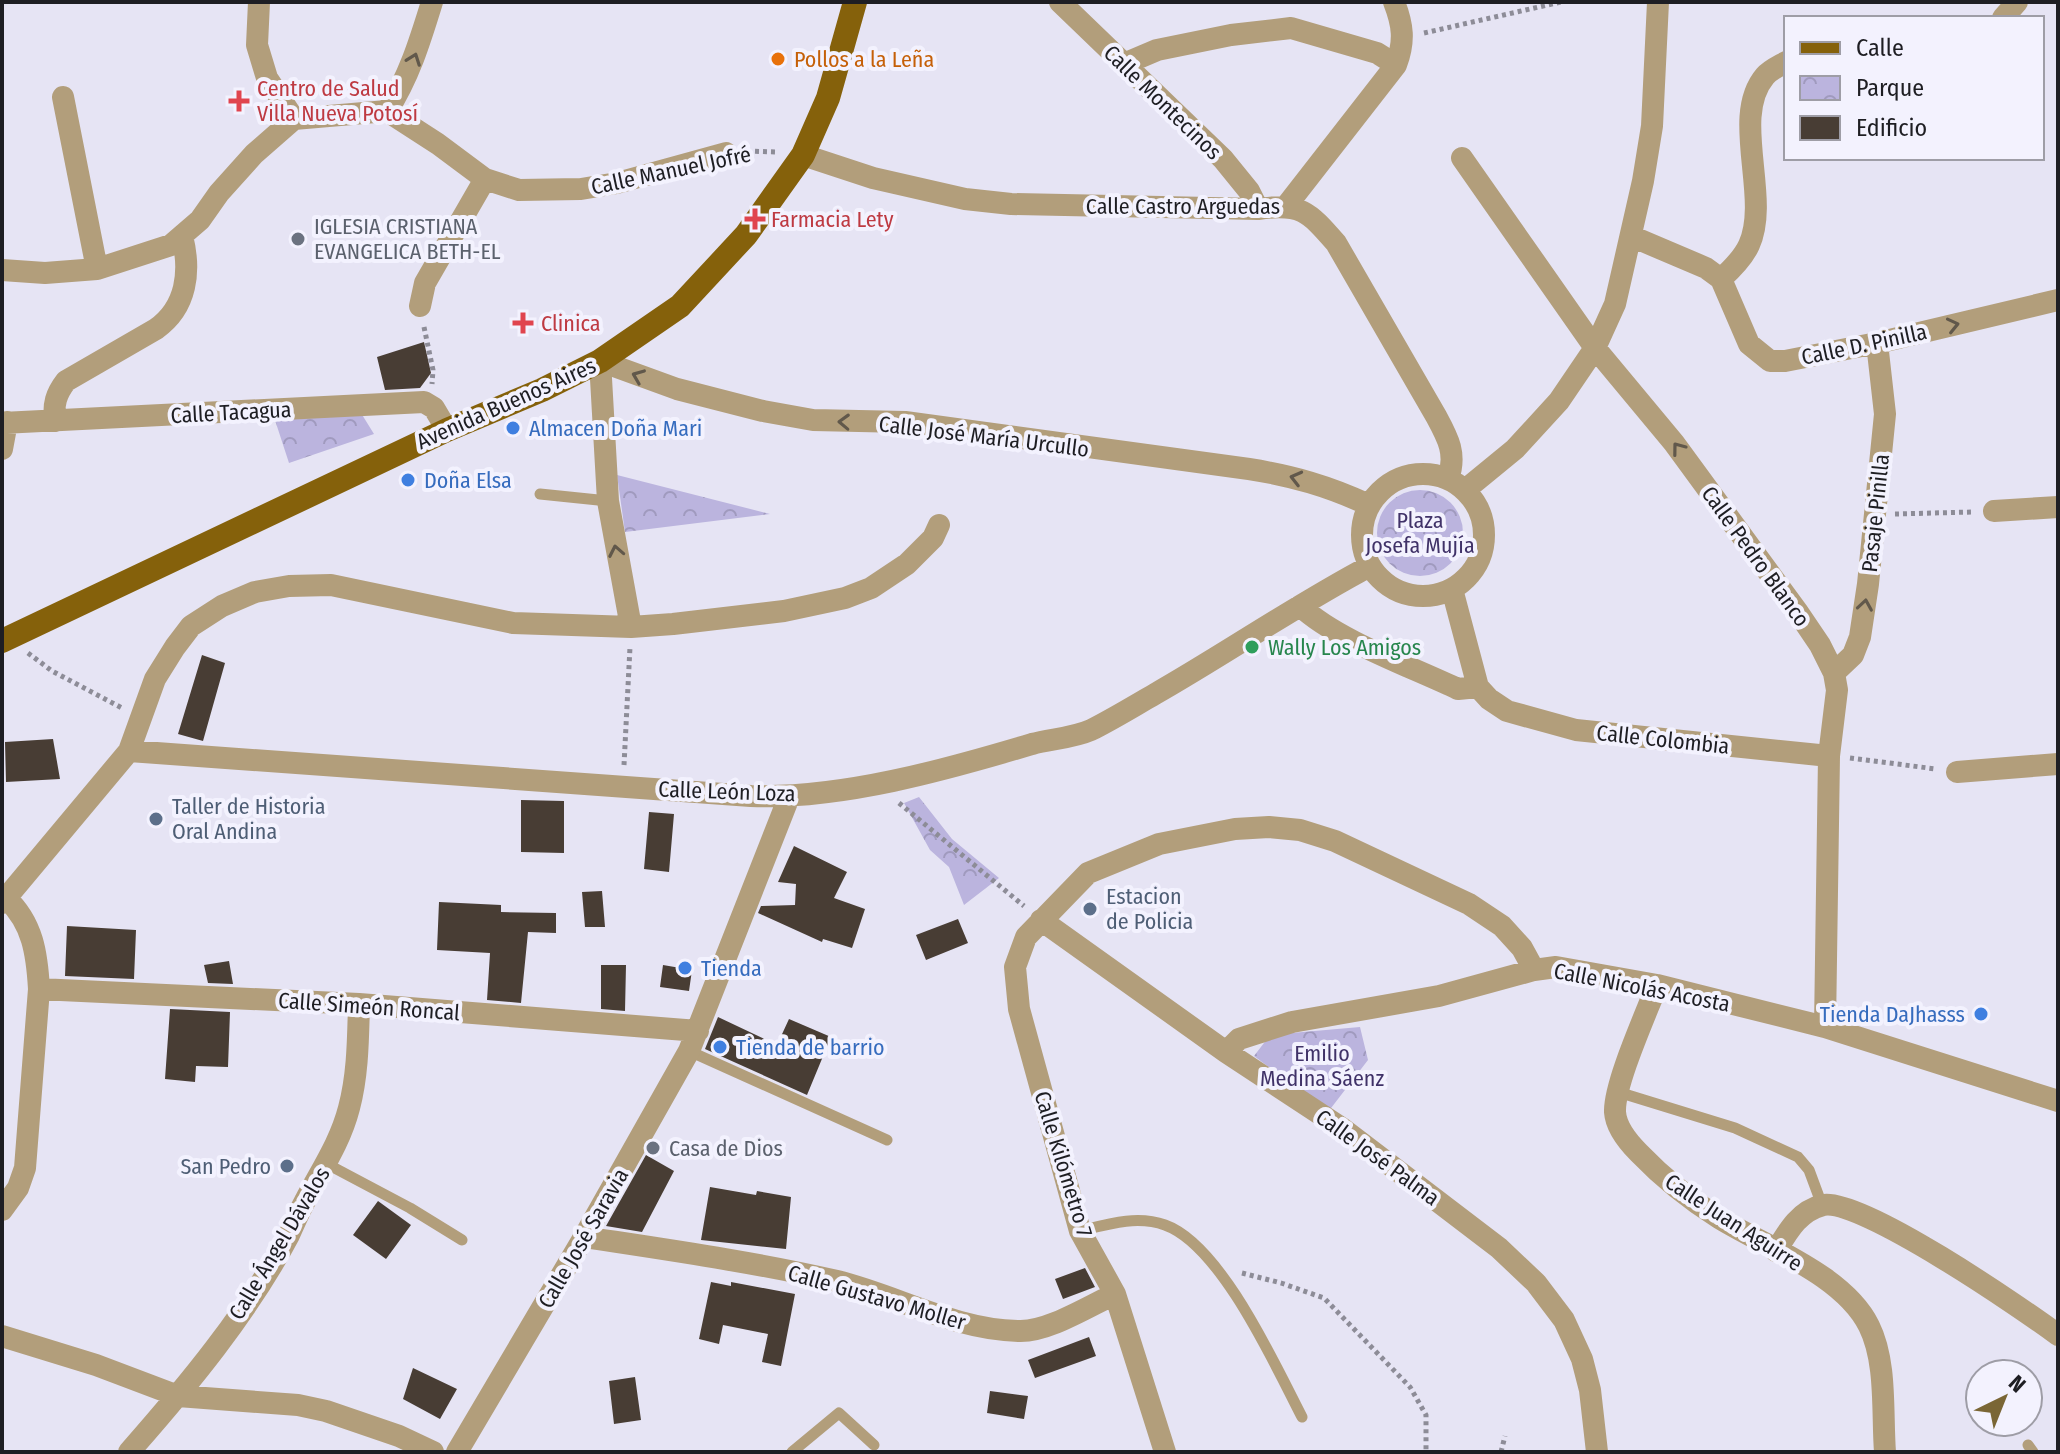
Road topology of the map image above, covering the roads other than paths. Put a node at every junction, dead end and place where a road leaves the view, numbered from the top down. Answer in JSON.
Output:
{"nodes":[{"id":1,"x":259,"y":2,"type":"edge"},
{"id":2,"x":432,"y":2,"type":"edge"},
{"id":3,"x":855,"y":2,"type":"edge"},
{"id":4,"x":1060,"y":2,"type":"edge"},
{"id":5,"x":1394,"y":2,"type":"edge"},
{"id":6,"x":1658,"y":2,"type":"edge"},
{"id":7,"x":1784,"y":63,"type":"edge"},
{"id":8,"x":1124,"y":64,"type":"junction"},
{"id":9,"x":1396,"y":65,"type":"junction"},
{"id":10,"x":63,"y":97,"type":"dead end"},
{"id":11,"x":387,"y":111,"type":"junction"},
{"id":12,"x":294,"y":119,"type":"junction"},
{"id":13,"x":726,"y":153,"type":"road end"},
{"id":14,"x":803,"y":155,"type":"junction"},
{"id":15,"x":1462,"y":158,"type":"dead end"},
{"id":16,"x":485,"y":179,"type":"junction"},
{"id":17,"x":1287,"y":205,"type":"junction"},
{"id":18,"x":1258,"y":209,"type":"junction"},
{"id":19,"x":182,"y":236,"type":"junction"},
{"id":20,"x":1631,"y":236,"type":"junction"},
{"id":21,"x":97,"y":269,"type":"junction"},
{"id":22,"x":2,"y":270,"type":"edge"},
{"id":23,"x":1721,"y":279,"type":"junction"},
{"id":24,"x":2058,"y":300,"type":"edge"},
{"id":25,"x":420,"y":306,"type":"road end"},
{"id":26,"x":1877,"y":343,"type":"junction"},
{"id":27,"x":1595,"y":348,"type":"junction"},
{"id":28,"x":600,"y":361,"type":"junction"},
{"id":29,"x":55,"y":421,"type":"junction"},
{"id":30,"x":4,"y":422,"type":"edge"},
{"id":31,"x":447,"y":430,"type":"junction"},
{"id":32,"x":2,"y":449,"type":"edge"},
{"id":33,"x":1457,"y":485,"type":"junction"},
{"id":34,"x":540,"y":494,"type":"dead end"},
{"id":35,"x":608,"y":501,"type":"junction"},
{"id":36,"x":1369,"y":505,"type":"junction"},
{"id":37,"x":2058,"y":507,"type":"edge"},
{"id":38,"x":1994,"y":511,"type":"road end"},
{"id":39,"x":939,"y":525,"type":"dead end"},
{"id":40,"x":1370,"y":566,"type":"junction"},
{"id":41,"x":1452,"y":589,"type":"junction"},
{"id":42,"x":1300,"y":606,"type":"junction"},
{"id":43,"x":631,"y":627,"type":"junction"},
{"id":44,"x":5,"y":633,"type":"edge"},
{"id":45,"x":1834,"y":673,"type":"junction"},
{"id":46,"x":1478,"y":687,"type":"junction"},
{"id":47,"x":129,"y":751,"type":"junction"},
{"id":48,"x":1829,"y":756,"type":"junction"},
{"id":49,"x":2058,"y":764,"type":"edge"},
{"id":50,"x":1957,"y":772,"type":"road end"},
{"id":51,"x":789,"y":797,"type":"junction"},
{"id":52,"x":4,"y":901,"type":"edge"},
{"id":53,"x":1041,"y":920,"type":"junction"},
{"id":54,"x":1534,"y":970,"type":"junction"},
{"id":55,"x":1657,"y":985,"type":"junction"},
{"id":56,"x":39,"y":989,"type":"junction"},
{"id":57,"x":359,"y":1004,"type":"junction"},
{"id":58,"x":1825,"y":1027,"type":"junction"},
{"id":59,"x":694,"y":1041,"type":"junction"},
{"id":60,"x":1226,"y":1052,"type":"junction"},
{"id":61,"x":1618,"y":1092,"type":"junction"},
{"id":62,"x":2058,"y":1101,"type":"edge"},
{"id":63,"x":887,"y":1140,"type":"dead end"},
{"id":64,"x":327,"y":1164,"type":"junction"},
{"id":65,"x":1822,"y":1205,"type":"junction"},
{"id":66,"x":2,"y":1210,"type":"edge"},
{"id":67,"x":1080,"y":1231,"type":"junction"},
{"id":68,"x":584,"y":1237,"type":"junction"},
{"id":69,"x":462,"y":1240,"type":"dead end"},
{"id":70,"x":1776,"y":1251,"type":"junction"},
{"id":71,"x":1115,"y":1294,"type":"junction"},
{"id":72,"x":2058,"y":1335,"type":"edge"},
{"id":73,"x":2,"y":1336,"type":"edge"},
{"id":74,"x":178,"y":1396,"type":"junction"},
{"id":75,"x":1302,"y":1417,"type":"dead end"},
{"id":76,"x":874,"y":1445,"type":"dead end"},
{"id":77,"x":129,"y":1452,"type":"edge"},
{"id":78,"x":433,"y":1452,"type":"edge"},
{"id":79,"x":457,"y":1452,"type":"edge"},
{"id":80,"x":792,"y":1452,"type":"edge"},
{"id":81,"x":1165,"y":1452,"type":"edge"},
{"id":82,"x":1597,"y":1452,"type":"edge"},
{"id":83,"x":1885,"y":1452,"type":"edge"}],
"edges":[{"from":1,"to":12,"type":"street"},
{"from":11,"to":2,"type":"street","one_way":true},
{"from":3,"to":14,"type":"main road","name":"Avenida Buenos Aires"},
{"from":4,"to":8,"type":"street","name":"Calle Montecinos"},
{"from":5,"to":9,"type":"street"},
{"from":6,"to":20,"type":"street"},
{"from":7,"to":23,"type":"street"},
{"from":8,"to":9,"type":"street"},
{"from":8,"to":18,"type":"street","name":"Calle Montecinos"},
{"from":9,"to":17,"type":"street"},
{"from":10,"to":21,"type":"street"},
{"from":11,"to":12,"type":"street"},
{"from":11,"to":16,"type":"street","name":"Calle Manuel Jofré"},
{"from":12,"to":19,"type":"street"},
{"from":13,"to":16,"type":"street","name":"Calle Manuel Jofré"},
{"from":14,"to":18,"type":"street","name":"Calle Castro Arguedas"},
{"from":14,"to":28,"type":"main road","name":"Avenida Buenos Aires"},
{"from":15,"to":27,"type":"street","name":"Calle Pedro Blanco"},
{"from":16,"to":25,"type":"street"},
{"from":17,"to":18,"type":"street","name":"Calle Castro Arguedas"},
{"from":17,"to":33,"type":"street","name":"Calle Castro Arguedas"},
{"from":19,"to":21,"type":"street"},
{"from":19,"to":29,"type":"street"},
{"from":20,"to":23,"type":"street"},
{"from":20,"to":27,"type":"street"},
{"from":21,"to":22,"type":"street"},
{"from":23,"to":26,"type":"street","name":"Calle D. Pinilla"},
{"from":26,"to":24,"type":"street","name":"Calle D. Pinilla","one_way":true},
{"from":45,"to":26,"type":"street","name":"Pasaje Pinilla","one_way":true},
{"from":27,"to":33,"type":"street"},
{"from":45,"to":27,"type":"street","name":"Calle Pedro Blanco","one_way":true},
{"from":28,"to":31,"type":"main road","name":"Avenida Buenos Aires"},
{"from":28,"to":35,"type":"street"},
{"from":36,"to":28,"type":"street","name":"Calle José María Urcullo","one_way":true},
{"from":29,"to":30,"type":"street","name":"Calle Tacagua"},
{"from":29,"to":31,"type":"street","name":"Calle Tacagua"},
{"from":30,"to":32,"type":"street"},
{"from":31,"to":44,"type":"main road","name":"Avenida Buenos Aires"},
{"from":33,"to":36,"type":"street"},
{"from":33,"to":41,"type":"street"},
{"from":34,"to":35,"type":"lane"},
{"from":43,"to":35,"type":"street","one_way":true},
{"from":36,"to":40,"type":"street"},
{"from":37,"to":38,"type":"street"},
{"from":39,"to":43,"type":"street"},
{"from":40,"to":41,"type":"street"},
{"from":40,"to":42,"type":"street","name":"Calle León Loza"},
{"from":41,"to":46,"type":"street"},
{"from":42,"to":46,"type":"street","name":"Calle Colombia"},
{"from":42,"to":51,"type":"street","name":"Calle León Loza"},
{"from":43,"to":47,"type":"street"},
{"from":45,"to":48,"type":"street","name":"Calle Pedro Blanco"},
{"from":46,"to":48,"type":"street","name":"Calle Colombia"},
{"from":47,"to":51,"type":"street","name":"Calle León Loza"},
{"from":47,"to":52,"type":"street"},
{"from":48,"to":58,"type":"street","name":"Calle Pedro Blanco"},
{"from":49,"to":50,"type":"street"},
{"from":51,"to":59,"type":"street","name":"Calle José Saravia"},
{"from":52,"to":56,"type":"street"},
{"from":53,"to":54,"type":"street","name":"Calle Kilómetro 7"},
{"from":53,"to":60,"type":"street","name":"Calle José Palma"},
{"from":53,"to":67,"type":"street","name":"Calle Kilómetro 7"},
{"from":54,"to":55,"type":"street","name":"Calle Nicolás Acosta"},
{"from":54,"to":60,"type":"street","name":"Calle Nicolás Acosta"},
{"from":55,"to":58,"type":"street","name":"Calle Nicolás Acosta"},
{"from":55,"to":61,"type":"street","name":"Calle Juan Aguirre"},
{"from":56,"to":57,"type":"street","name":"Calle Simeón Roncal"},
{"from":56,"to":66,"type":"street"},
{"from":57,"to":59,"type":"street","name":"Calle Simeón Roncal"},
{"from":57,"to":64,"type":"street","name":"Calle Ángel Dávalos"},
{"from":58,"to":62,"type":"street","name":"Calle Nicolás Acosta"},
{"from":59,"to":63,"type":"lane","name":"Calle Simeón Roncal"},
{"from":59,"to":68,"type":"street","name":"Calle José Saravia"},
{"from":60,"to":82,"type":"street","name":"Calle José Palma"},
{"from":61,"to":65,"type":"lane"},
{"from":61,"to":70,"type":"street","name":"Calle Juan Aguirre"},
{"from":64,"to":69,"type":"lane"},
{"from":64,"to":74,"type":"street","name":"Calle Ángel Dávalos"},
{"from":65,"to":70,"type":"street"},
{"from":65,"to":72,"type":"street"},
{"from":67,"to":71,"type":"street","name":"Calle Kilómetro 7"},
{"from":67,"to":75,"type":"lane"},
{"from":68,"to":71,"type":"street","name":"Calle Gustavo Moller"},
{"from":68,"to":79,"type":"street","name":"Calle José Saravia"},
{"from":70,"to":83,"type":"street","name":"Calle Juan Aguirre"},
{"from":71,"to":81,"type":"street","name":"Calle Kilómetro 7"},
{"from":73,"to":74,"type":"street"},
{"from":74,"to":77,"type":"street","name":"Calle Ángel Dávalos"},
{"from":74,"to":78,"type":"street"},
{"from":76,"to":80,"type":"lane"}]}
